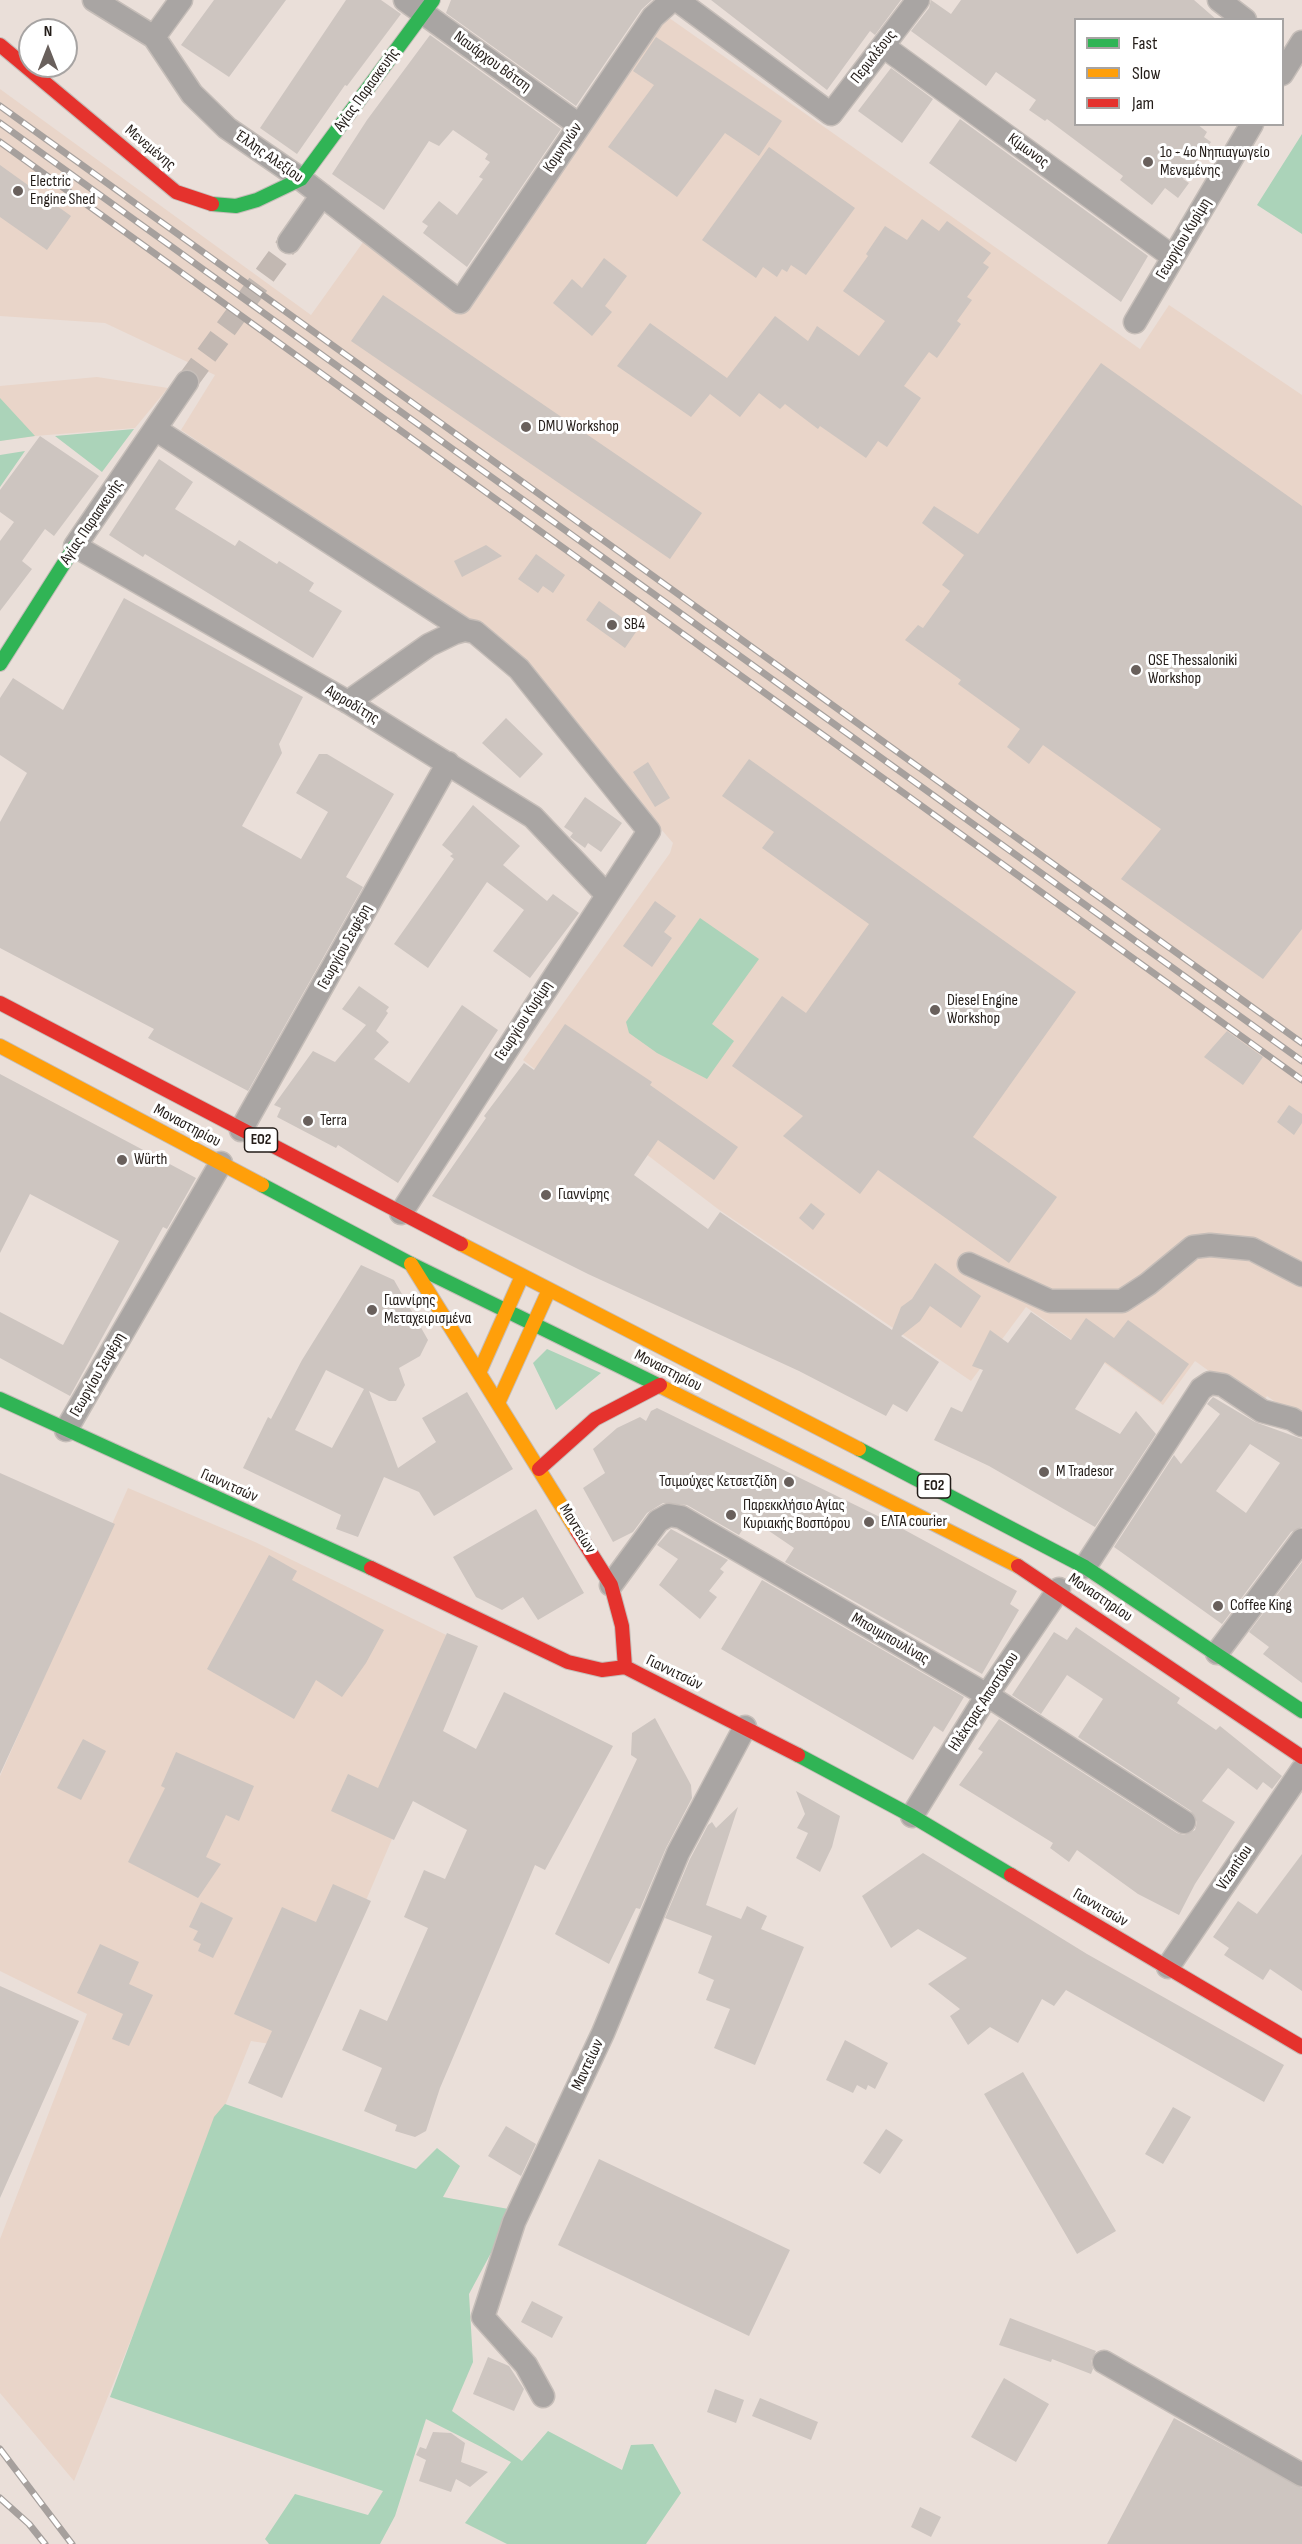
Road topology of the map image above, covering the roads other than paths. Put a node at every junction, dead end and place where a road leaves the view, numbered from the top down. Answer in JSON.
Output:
{"nodes":[{"id":1,"x":94,"y":0,"type":"edge"},
{"id":2,"x":181,"y":0,"type":"edge"},
{"id":3,"x":672,"y":0,"type":"edge"},
{"id":4,"x":677,"y":0,"type":"edge"},
{"id":5,"x":918,"y":0,"type":"edge"},
{"id":6,"x":1219,"y":0,"type":"edge"},
{"id":7,"x":420,"y":4,"type":"edge"},
{"id":8,"x":1242,"y":18,"type":"edge"},
{"id":9,"x":154,"y":37,"type":"junction"},
{"id":10,"x":0,"y":45,"type":"edge"},
{"id":11,"x":883,"y":46,"type":"junction"},
{"id":12,"x":579,"y":125,"type":"junction"},
{"id":13,"x":1251,"y":126,"type":"edge"},
{"id":14,"x":301,"y":179,"type":"junction"},
{"id":15,"x":322,"y":195,"type":"junction"},
{"id":16,"x":289,"y":242,"type":"tunnel mouth"},
{"id":17,"x":1173,"y":256,"type":"junction"},
{"id":18,"x":460,"y":302,"type":"joint"},
{"id":19,"x":1135,"y":322,"type":"dead end"},
{"id":20,"x":187,"y":381,"type":"tunnel mouth"},
{"id":21,"x":155,"y":429,"type":"junction"},
{"id":22,"x":75,"y":546,"type":"junction"},
{"id":23,"x":465,"y":630,"type":"junction"},
{"id":24,"x":0,"y":664,"type":"edge"},
{"id":25,"x":348,"y":702,"type":"junction"},
{"id":26,"x":448,"y":763,"type":"junction"},
{"id":27,"x":606,"y":894,"type":"junction"},
{"id":28,"x":0,"y":1003,"type":"edge"},
{"id":29,"x":0,"y":1046,"type":"edge"},
{"id":30,"x":241,"y":1130,"type":"junction"},
{"id":31,"x":221,"y":1163,"type":"junction"},
{"id":32,"x":401,"y":1213,"type":"junction"},
{"id":33,"x":411,"y":1264,"type":"junction"},
{"id":34,"x":969,"y":1264,"type":"dead end"},
{"id":35,"x":522,"y":1275,"type":"junction"},
{"id":36,"x":1302,"y":1275,"type":"edge"},
{"id":37,"x":549,"y":1290,"type":"junction"},
{"id":38,"x":507,"y":1310,"type":"junction"},
{"id":39,"x":535,"y":1323,"type":"junction"},
{"id":40,"x":479,"y":1373,"type":"junction"},
{"id":41,"x":660,"y":1385,"type":"junction"},
{"id":42,"x":0,"y":1399,"type":"edge"},
{"id":43,"x":498,"y":1403,"type":"junction"},
{"id":44,"x":1302,"y":1425,"type":"edge"},
{"id":45,"x":66,"y":1430,"type":"junction"},
{"id":46,"x":539,"y":1469,"type":"junction"},
{"id":47,"x":1302,"y":1540,"type":"edge"},
{"id":48,"x":1085,"y":1567,"type":"junction"},
{"id":49,"x":611,"y":1585,"type":"junction"},
{"id":50,"x":1059,"y":1589,"type":"junction"},
{"id":51,"x":1217,"y":1653,"type":"junction"},
{"id":52,"x":625,"y":1667,"type":"junction"},
{"id":53,"x":987,"y":1695,"type":"junction"},
{"id":54,"x":1302,"y":1711,"type":"edge"},
{"id":55,"x":745,"y":1726,"type":"junction"},
{"id":56,"x":1302,"y":1757,"type":"edge"},
{"id":57,"x":1302,"y":1770,"type":"edge"},
{"id":58,"x":912,"y":1816,"type":"junction"},
{"id":59,"x":1184,"y":1822,"type":"dead end"},
{"id":60,"x":1168,"y":1967,"type":"junction"},
{"id":61,"x":1302,"y":2047,"type":"edge"},
{"id":62,"x":1104,"y":2362,"type":"dead end"},
{"id":63,"x":543,"y":2396,"type":"dead end"},
{"id":64,"x":1302,"y":2475,"type":"edge"}],
"edges":[{"from":1,"to":9,"type":"street","name":"Έλλης Αλεξίου"},
{"from":2,"to":9,"type":"street"},
{"from":3,"to":12,"type":"street","name":"Κομνηνών"},
{"from":4,"to":11,"type":"street","name":"Περικλέους"},
{"from":5,"to":11,"type":"street","name":"Περικλέους"},
{"from":6,"to":8,"type":"street"},
{"from":7,"to":12,"type":"street","name":"Ναυάρχου Βότση"},
{"from":7,"to":14,"type":"main road","name":"Αγίας Παρασκευής"},
{"from":9,"to":14,"type":"street","name":"Έλλης Αλεξίου"},
{"from":10,"to":14,"type":"main road","name":"Μενεμένης"},
{"from":11,"to":17,"type":"street","name":"Κίμωνος"},
{"from":12,"to":18,"type":"street","name":"Κομνηνών"},
{"from":13,"to":17,"type":"street","name":"Γεωργίου Κυρίμη"},
{"from":14,"to":15,"type":"street","name":"Έλλης Αλεξίου"},
{"from":15,"to":16,"type":"street"},
{"from":15,"to":18,"type":"street","name":"Έλλης Αλεξίου"},
{"from":17,"to":19,"type":"street","name":"Γεωργίου Κυρίμη"},
{"from":20,"to":21,"type":"street","name":"Αγίας Παρασκευής"},
{"from":21,"to":22,"type":"street","name":"Αγίας Παρασκευής"},
{"from":21,"to":23,"type":"street"},
{"from":22,"to":24,"type":"main road","name":"Αγίας Παρασκευής"},
{"from":22,"to":25,"type":"street","name":"Αφροδίτης"},
{"from":23,"to":25,"type":"street"},
{"from":23,"to":27,"type":"street","name":"Γεωργίου Κυρίμη"},
{"from":25,"to":26,"type":"street","name":"Αφροδίτης"},
{"from":26,"to":27,"type":"street","name":"Αφροδίτης"},
{"from":26,"to":30,"type":"street","name":"Γεωργίου Σεφέρη"},
{"from":27,"to":32,"type":"street","name":"Γεωργίου Κυρίμη"},
{"from":28,"to":30,"type":"main road","name":"Μοναστηρίου","number":"ΕΟ2"},
{"from":29,"to":31,"type":"main road","name":"Μοναστηρίου","number":"ΕΟ2"},
{"from":30,"to":32,"type":"main road","name":"Μοναστηρίου","number":"ΕΟ2"},
{"from":31,"to":33,"type":"main road","name":"Μοναστηρίου","number":"ΕΟ2"},
{"from":31,"to":45,"type":"street","name":"Γεωργίου Σεφέρη"},
{"from":32,"to":35,"type":"main road","name":"Μοναστηρίου","number":"ΕΟ2"},
{"from":33,"to":38,"type":"main road","name":"Μοναστηρίου","number":"ΕΟ2"},
{"from":33,"to":40,"type":"main road","name":"Μαντείων"},
{"from":34,"to":36,"type":"street"},
{"from":35,"to":37,"type":"main road","name":"Μοναστηρίου","number":"ΕΟ2"},
{"from":35,"to":38,"type":"main road"},
{"from":37,"to":39,"type":"main road"},
{"from":37,"to":48,"type":"main road","name":"Μοναστηρίου","number":"ΕΟ2"},
{"from":38,"to":39,"type":"main road","name":"Μοναστηρίου","number":"ΕΟ2"},
{"from":38,"to":40,"type":"main road"},
{"from":39,"to":41,"type":"main road","name":"Μοναστηρίου","number":"ΕΟ2"},
{"from":39,"to":43,"type":"main road"},
{"from":40,"to":43,"type":"main road","name":"Μαντείων"},
{"from":41,"to":46,"type":"main road"},
{"from":41,"to":50,"type":"main road","name":"Μοναστηρίου","number":"ΕΟ2"},
{"from":42,"to":45,"type":"main road","name":"Γιαννιτσών"},
{"from":43,"to":46,"type":"main road","name":"Μαντείων"},
{"from":44,"to":48,"type":"street"},
{"from":45,"to":52,"type":"main road","name":"Γιαννιτσών"},
{"from":46,"to":49,"type":"main road","name":"Μαντείων"},
{"from":47,"to":51,"type":"street"},
{"from":48,"to":51,"type":"main road","name":"Μοναστηρίου","number":"ΕΟ2"},
{"from":49,"to":52,"type":"main road","name":"Μαντείων"},
{"from":49,"to":53,"type":"street","name":"Μπουμπουλίνας"},
{"from":50,"to":53,"type":"street","name":"Ηλέκτρας Αποστόλου"},
{"from":50,"to":56,"type":"main road","name":"Μοναστηρίου","number":"ΕΟ2"},
{"from":51,"to":54,"type":"main road","name":"Μοναστηρίου","number":"ΕΟ2"},
{"from":52,"to":55,"type":"main road","name":"Γιαννιτσών"},
{"from":53,"to":58,"type":"street","name":"Ηλέκτρας Αποστόλου"},
{"from":53,"to":59,"type":"street","name":"Μπουμπουλίνας"},
{"from":55,"to":58,"type":"main road","name":"Γιαννιτσών"},
{"from":55,"to":63,"type":"street","name":"Μαντείων"},
{"from":57,"to":60,"type":"street","name":"Vizantiou"},
{"from":58,"to":60,"type":"main road","name":"Γιαννιτσών"},
{"from":60,"to":61,"type":"main road","name":"Γιαννιτσών"},
{"from":62,"to":64,"type":"street"}]}
